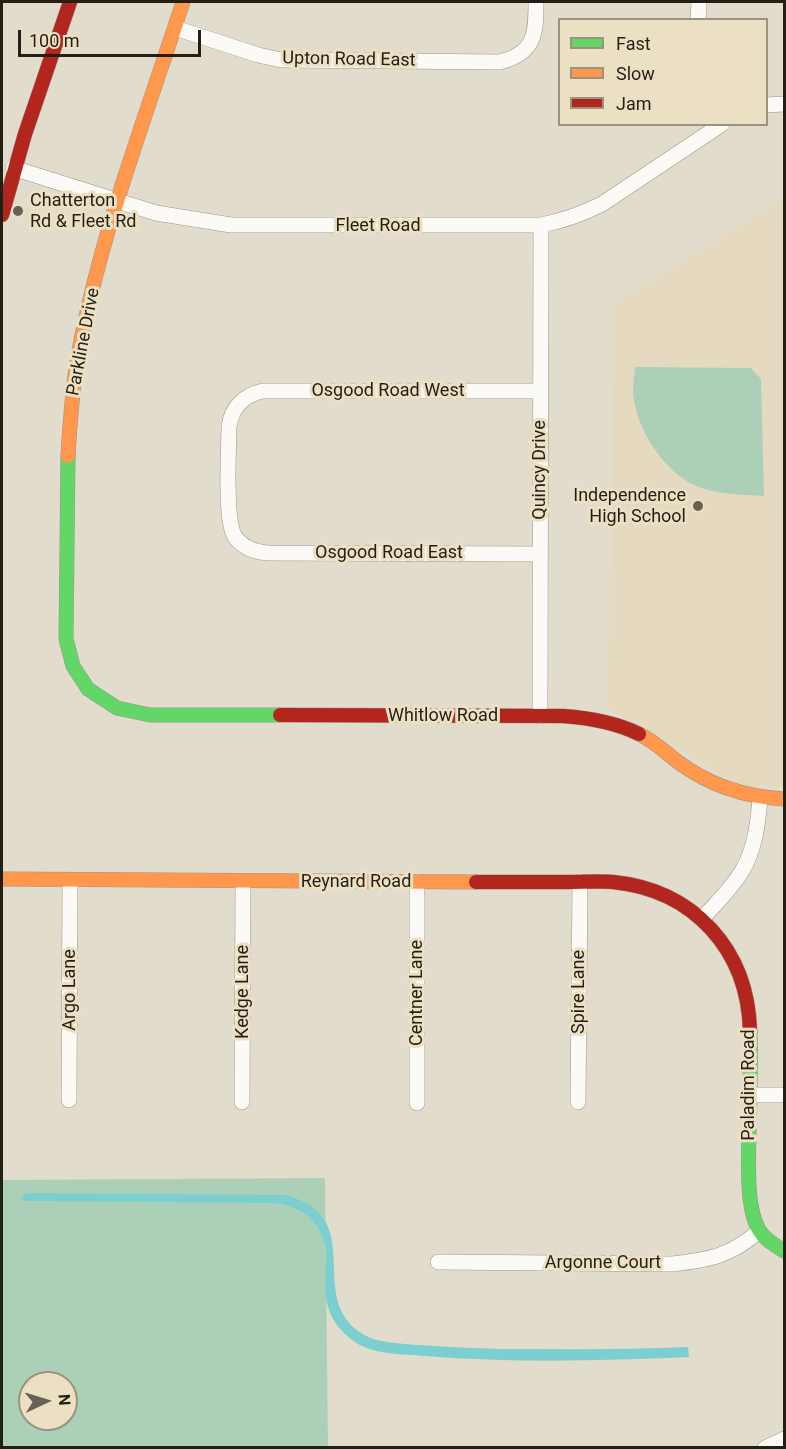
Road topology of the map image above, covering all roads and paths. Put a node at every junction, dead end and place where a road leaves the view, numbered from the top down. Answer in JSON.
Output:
{"nodes":[{"id":1,"x":70,"y":2,"type":"edge"},
{"id":2,"x":183,"y":2,"type":"edge"},
{"id":3,"x":536,"y":2,"type":"edge"},
{"id":4,"x":699,"y":2,"type":"edge"},
{"id":5,"x":698,"y":18,"type":"edge"},
{"id":6,"x":175,"y":28,"type":"junction"},
{"id":7,"x":784,"y":104,"type":"edge"},
{"id":8,"x":768,"y":105,"type":"edge"},
{"id":9,"x":719,"y":126,"type":"edge"},
{"id":10,"x":13,"y":168,"type":"junction"},
{"id":11,"x":118,"y":201,"type":"junction"},
{"id":12,"x":2,"y":215,"type":"edge"},
{"id":13,"x":541,"y":225,"type":"junction"},
{"id":14,"x":540,"y":391,"type":"junction"},
{"id":15,"x":240,"y":542,"type":"joint"},
{"id":16,"x":540,"y":554,"type":"junction"},
{"id":17,"x":88,"y":689,"type":"joint"},
{"id":18,"x":540,"y":716,"type":"junction"},
{"id":19,"x":760,"y":798,"type":"junction"},
{"id":20,"x":784,"y":799,"type":"edge"},
{"id":21,"x":2,"y":879,"type":"edge"},
{"id":22,"x":70,"y":881,"type":"junction"},
{"id":23,"x":243,"y":882,"type":"junction"},
{"id":24,"x":417,"y":882,"type":"junction"},
{"id":25,"x":580,"y":882,"type":"junction"},
{"id":26,"x":703,"y":918,"type":"junction"},
{"id":27,"x":750,"y":1095,"type":"junction"},
{"id":28,"x":784,"y":1095,"type":"edge"},
{"id":29,"x":69,"y":1100,"type":"dead end"},
{"id":30,"x":242,"y":1102,"type":"dead end"},
{"id":31,"x":578,"y":1102,"type":"dead end"},
{"id":32,"x":417,"y":1103,"type":"dead end"},
{"id":33,"x":759,"y":1230,"type":"junction"},
{"id":34,"x":784,"y":1251,"type":"edge"},
{"id":35,"x":438,"y":1262,"type":"dead end"},
{"id":36,"x":784,"y":1439,"type":"edge"},
{"id":37,"x":765,"y":1448,"type":"edge"}],
"edges":[{"from":1,"to":10,"type":"street"},
{"from":2,"to":6,"type":"street","name":"Parkline Drive"},
{"from":3,"to":6,"type":"street","name":"Upton Road East"},
{"from":4,"to":5,"type":"street"},
{"from":6,"to":11,"type":"street","name":"Parkline Drive"},
{"from":7,"to":8,"type":"street"},
{"from":9,"to":13,"type":"street","name":"Fleet Road"},
{"from":10,"to":11,"type":"street","name":"Fleet Road"},
{"from":10,"to":12,"type":"street"},
{"from":11,"to":13,"type":"street","name":"Fleet Road"},
{"from":11,"to":17,"type":"street","name":"Parkline Drive"},
{"from":13,"to":14,"type":"street","name":"Quincy Drive"},
{"from":14,"to":15,"type":"street","name":"Osgood Road West"},
{"from":14,"to":16,"type":"street","name":"Quincy Drive"},
{"from":15,"to":16,"type":"street","name":"Osgood Road East"},
{"from":16,"to":18,"type":"street","name":"Quincy Drive"},
{"from":17,"to":18,"type":"street","name":"Whitlow Road"},
{"from":18,"to":19,"type":"street","name":"Whitlow Road"},
{"from":19,"to":20,"type":"street","name":"Whitlow Road"},
{"from":19,"to":26,"type":"street"},
{"from":21,"to":22,"type":"street","name":"Reynard Road"},
{"from":22,"to":23,"type":"street","name":"Reynard Road"},
{"from":22,"to":29,"type":"street","name":"Argo Lane"},
{"from":23,"to":24,"type":"street","name":"Reynard Road"},
{"from":23,"to":30,"type":"street","name":"Kedge Lane"},
{"from":24,"to":25,"type":"street","name":"Reynard Road"},
{"from":24,"to":32,"type":"street","name":"Centner Lane"},
{"from":25,"to":26,"type":"street","name":"Reynard Road"},
{"from":25,"to":31,"type":"street","name":"Spire Lane"},
{"from":26,"to":27,"type":"street","name":"Paladim Road"},
{"from":27,"to":28,"type":"street"},
{"from":27,"to":33,"type":"street","name":"Paladim Road"},
{"from":33,"to":34,"type":"street"},
{"from":33,"to":35,"type":"street","name":"Argonne Court"},
{"from":36,"to":37,"type":"street"}]}
